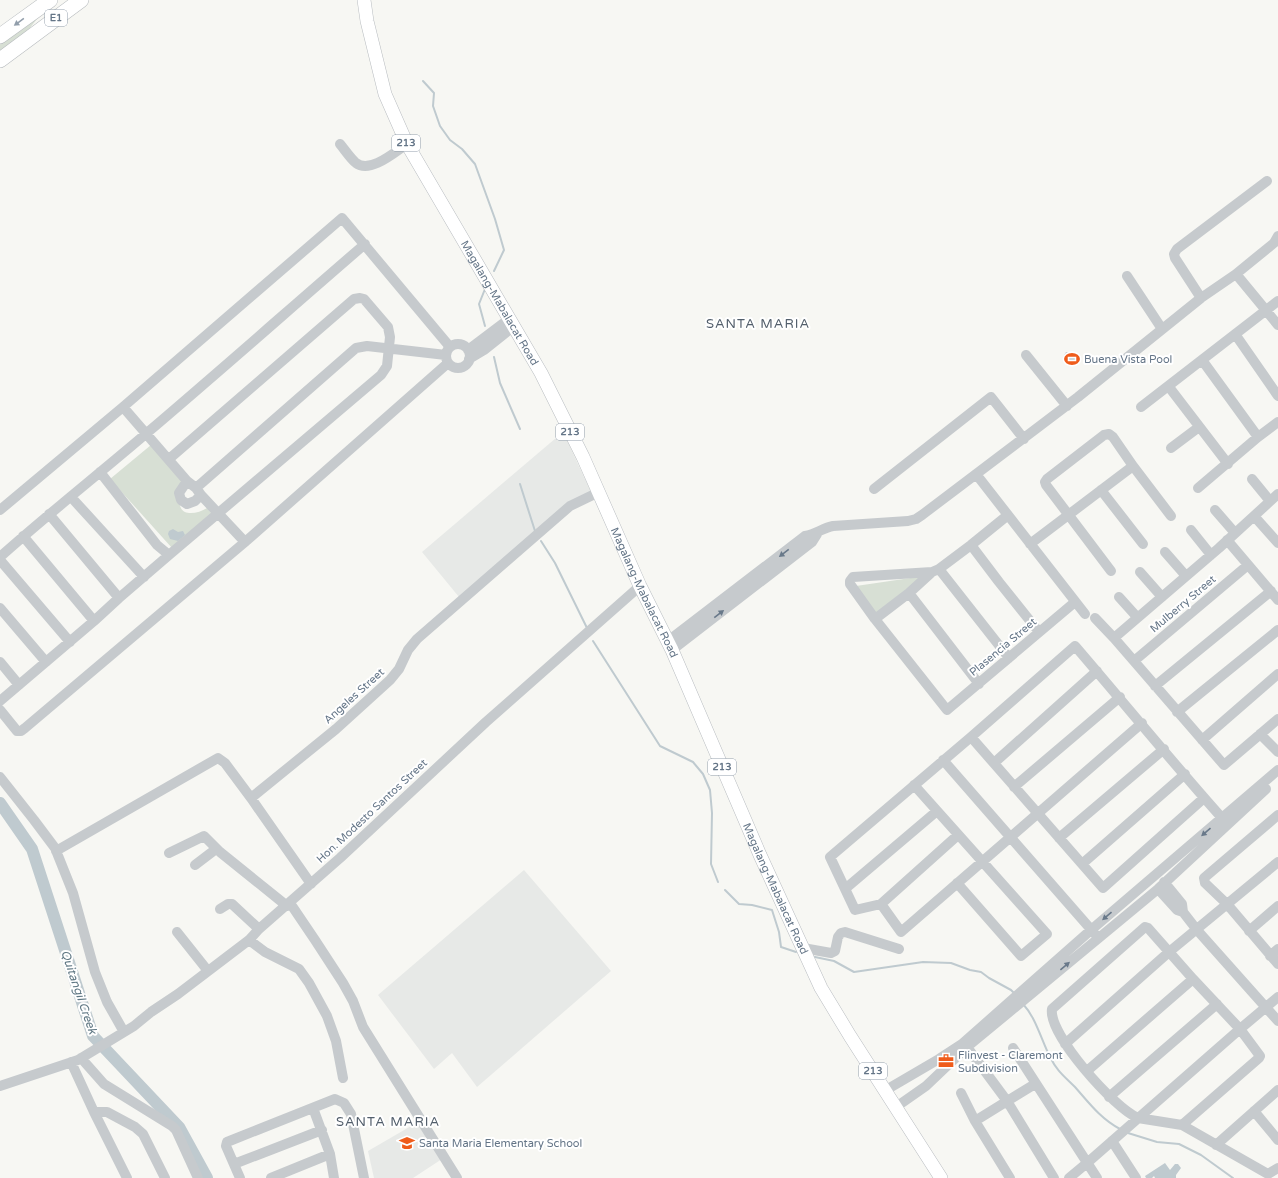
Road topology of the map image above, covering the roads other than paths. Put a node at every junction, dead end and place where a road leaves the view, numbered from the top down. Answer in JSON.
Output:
{"nodes":[{"id":1,"x":50,"y":0,"type":"edge"},
{"id":2,"x":81,"y":0,"type":"edge"},
{"id":3,"x":364,"y":0,"type":"edge"},
{"id":4,"x":0,"y":36,"type":"edge"},
{"id":5,"x":0,"y":60,"type":"edge"},
{"id":6,"x":340,"y":144,"type":"dead end"},
{"id":7,"x":407,"y":144,"type":"junction"},
{"id":8,"x":1267,"y":181,"type":"dead end"},
{"id":9,"x":1278,"y":236,"type":"edge"},
{"id":10,"x":365,"y":244,"type":"junction"},
{"id":11,"x":1236,"y":274,"type":"junction"},
{"id":12,"x":1127,"y":276,"type":"dead end"},
{"id":13,"x":1201,"y":298,"type":"junction"},
{"id":14,"x":1278,"y":301,"type":"edge"},
{"id":15,"x":1266,"y":312,"type":"junction"},
{"id":16,"x":1278,"y":324,"type":"edge"},
{"id":17,"x":508,"y":325,"type":"junction"},
{"id":18,"x":1162,"y":328,"type":"junction"},
{"id":19,"x":1235,"y":334,"type":"junction"},
{"id":20,"x":388,"y":348,"type":"junction"},
{"id":21,"x":448,"y":355,"type":"junction"},
{"id":22,"x":469,"y":355,"type":"junction"},
{"id":23,"x":1026,"y":355,"type":"dead end"},
{"id":24,"x":1202,"y":360,"type":"junction"},
{"id":25,"x":1169,"y":387,"type":"junction"},
{"id":26,"x":1278,"y":396,"type":"edge"},
{"id":27,"x":1067,"y":406,"type":"junction"},
{"id":28,"x":123,"y":407,"type":"junction"},
{"id":29,"x":1141,"y":407,"type":"dead end"},
{"id":30,"x":1278,"y":422,"type":"edge"},
{"id":31,"x":1199,"y":427,"type":"junction"},
{"id":32,"x":147,"y":433,"type":"junction"},
{"id":33,"x":1258,"y":437,"type":"junction"},
{"id":34,"x":1024,"y":439,"type":"junction"},
{"id":35,"x":1171,"y":448,"type":"dead end"},
{"id":36,"x":169,"y":459,"type":"junction"},
{"id":37,"x":1228,"y":464,"type":"junction"},
{"id":38,"x":1133,"y":466,"type":"junction"},
{"id":39,"x":100,"y":472,"type":"junction"},
{"id":40,"x":976,"y":474,"type":"junction"},
{"id":41,"x":1252,"y":479,"type":"dead end"},
{"id":42,"x":187,"y":481,"type":"junction"},
{"id":43,"x":1198,"y":488,"type":"dead end"},
{"id":44,"x":874,"y":489,"type":"dead end"},
{"id":45,"x":1101,"y":490,"type":"junction"},
{"id":46,"x":198,"y":492,"type":"junction"},
{"id":47,"x":599,"y":492,"type":"junction"},
{"id":48,"x":71,"y":497,"type":"junction"},
{"id":49,"x":1274,"y":498,"type":"edge"},
{"id":50,"x":0,"y":510,"type":"edge"},
{"id":51,"x":1215,"y":510,"type":"dead end"},
{"id":52,"x":49,"y":514,"type":"junction"},
{"id":53,"x":219,"y":514,"type":"junction"},
{"id":54,"x":1068,"y":514,"type":"junction"},
{"id":55,"x":1008,"y":515,"type":"junction"},
{"id":56,"x":1171,"y":516,"type":"dead end"},
{"id":57,"x":1254,"y":516,"type":"junction"},
{"id":58,"x":1191,"y":530,"type":"dead end"},
{"id":59,"x":1235,"y":533,"type":"junction"},
{"id":60,"x":23,"y":536,"type":"junction"},
{"id":61,"x":1227,"y":540,"type":"junction"},
{"id":62,"x":245,"y":542,"type":"junction"},
{"id":63,"x":1278,"y":543,"type":"edge"},
{"id":64,"x":1030,"y":544,"type":"junction"},
{"id":65,"x":1143,"y":544,"type":"dead end"},
{"id":66,"x":971,"y":545,"type":"junction"},
{"id":67,"x":1165,"y":552,"type":"dead end"},
{"id":68,"x":168,"y":555,"type":"junction"},
{"id":69,"x":1211,"y":555,"type":"junction"},
{"id":70,"x":0,"y":557,"type":"edge"},
{"id":71,"x":0,"y":560,"type":"edge"},
{"id":72,"x":1248,"y":565,"type":"junction"},
{"id":73,"x":936,"y":571,"type":"junction"},
{"id":74,"x":1111,"y":571,"type":"dead end"},
{"id":75,"x":1140,"y":572,"type":"dead end"},
{"id":76,"x":1186,"y":576,"type":"junction"},
{"id":77,"x":144,"y":577,"type":"junction"},
{"id":78,"x":640,"y":586,"type":"junction"},
{"id":79,"x":1271,"y":591,"type":"junction"},
{"id":80,"x":908,"y":593,"type":"junction"},
{"id":81,"x":1119,"y":596,"type":"dead end"},
{"id":82,"x":1162,"y":596,"type":"junction"},
{"id":83,"x":119,"y":598,"type":"junction"},
{"id":84,"x":1278,"y":600,"type":"edge"},
{"id":85,"x":1075,"y":602,"type":"junction"},
{"id":86,"x":0,"y":608,"type":"edge"},
{"id":87,"x":1085,"y":614,"type":"dead end"},
{"id":88,"x":1137,"y":617,"type":"junction"},
{"id":89,"x":1095,"y":618,"type":"dead end"},
{"id":90,"x":875,"y":619,"type":"junction"},
{"id":91,"x":94,"y":621,"type":"junction"},
{"id":92,"x":1278,"y":630,"type":"edge"},
{"id":93,"x":1039,"y":632,"type":"junction"},
{"id":94,"x":1114,"y":638,"type":"junction"},
{"id":95,"x":70,"y":642,"type":"junction"},
{"id":96,"x":670,"y":646,"type":"junction"},
{"id":97,"x":1009,"y":658,"type":"junction"},
{"id":98,"x":1134,"y":661,"type":"junction"},
{"id":99,"x":0,"y":662,"type":"edge"},
{"id":100,"x":46,"y":662,"type":"junction"},
{"id":101,"x":1097,"y":671,"type":"junction"},
{"id":102,"x":1278,"y":674,"type":"edge"},
{"id":103,"x":979,"y":684,"type":"junction"},
{"id":104,"x":19,"y":685,"type":"junction"},
{"id":105,"x":1155,"y":686,"type":"junction"},
{"id":106,"x":1120,"y":697,"type":"junction"},
{"id":107,"x":0,"y":701,"type":"edge"},
{"id":108,"x":0,"y":710,"type":"edge"},
{"id":109,"x":1177,"y":712,"type":"junction"},
{"id":110,"x":1278,"y":719,"type":"edge"},
{"id":111,"x":1142,"y":723,"type":"junction"},
{"id":112,"x":1260,"y":734,"type":"junction"},
{"id":113,"x":971,"y":738,"type":"junction"},
{"id":114,"x":1202,"y":740,"type":"junction"},
{"id":115,"x":1164,"y":749,"type":"junction"},
{"id":116,"x":1278,"y":752,"type":"edge"},
{"id":117,"x":943,"y":760,"type":"junction"},
{"id":118,"x":994,"y":763,"type":"junction"},
{"id":119,"x":1278,"y":770,"type":"edge"},
{"id":120,"x":1185,"y":774,"type":"junction"},
{"id":121,"x":0,"y":777,"type":"edge"},
{"id":122,"x":1278,"y":778,"type":"edge"},
{"id":123,"x":914,"y":785,"type":"junction"},
{"id":124,"x":1014,"y":787,"type":"junction"},
{"id":125,"x":251,"y":798,"type":"junction"},
{"id":126,"x":1204,"y":798,"type":"junction"},
{"id":127,"x":937,"y":811,"type":"junction"},
{"id":128,"x":1037,"y":813,"type":"junction"},
{"id":129,"x":1278,"y":815,"type":"edge"},
{"id":130,"x":1222,"y":818,"type":"junction"},
{"id":131,"x":958,"y":835,"type":"junction"},
{"id":132,"x":1010,"y":837,"type":"junction"},
{"id":133,"x":1059,"y":838,"type":"junction"},
{"id":134,"x":216,"y":848,"type":"junction"},
{"id":135,"x":56,"y":851,"type":"junction"},
{"id":136,"x":169,"y":853,"type":"dead end"},
{"id":137,"x":982,"y":861,"type":"junction"},
{"id":138,"x":1278,"y":862,"type":"edge"},
{"id":139,"x":1082,"y":864,"type":"junction"},
{"id":140,"x":195,"y":865,"type":"dead end"},
{"id":141,"x":958,"y":883,"type":"junction"},
{"id":142,"x":311,"y":884,"type":"junction"},
{"id":143,"x":1161,"y":886,"type":"junction"},
{"id":144,"x":845,"y":889,"type":"junction"},
{"id":145,"x":288,"y":904,"type":"junction"},
{"id":146,"x":881,"y":904,"type":"junction"},
{"id":147,"x":1227,"y":904,"type":"junction"},
{"id":148,"x":1278,"y":906,"type":"edge"},
{"id":149,"x":220,"y":909,"type":"dead end"},
{"id":150,"x":259,"y":929,"type":"junction"},
{"id":151,"x":1196,"y":930,"type":"junction"},
{"id":152,"x":1249,"y":931,"type":"junction"},
{"id":153,"x":177,"y":932,"type":"dead end"},
{"id":154,"x":1095,"y":934,"type":"junction"},
{"id":155,"x":249,"y":940,"type":"junction"},
{"id":156,"x":803,"y":948,"type":"junction"},
{"id":157,"x":899,"y":949,"type":"dead end"},
{"id":158,"x":1170,"y":952,"type":"junction"},
{"id":159,"x":1274,"y":952,"type":"edge"},
{"id":160,"x":1278,"y":964,"type":"edge"},
{"id":161,"x":208,"y":971,"type":"junction"},
{"id":162,"x":1193,"y":979,"type":"junction"},
{"id":163,"x":1278,"y":997,"type":"edge"},
{"id":164,"x":1217,"y":1004,"type":"junction"},
{"id":165,"x":1266,"y":1007,"type":"junction"},
{"id":166,"x":1278,"y":1021,"type":"edge"},
{"id":167,"x":1240,"y":1029,"type":"junction"},
{"id":168,"x":124,"y":1032,"type":"junction"},
{"id":169,"x":1065,"y":1044,"type":"junction"},
{"id":170,"x":965,"y":1045,"type":"junction"},
{"id":171,"x":1012,"y":1048,"type":"dead end"},
{"id":172,"x":86,"y":1055,"type":"junction"},
{"id":173,"x":71,"y":1062,"type":"junction"},
{"id":174,"x":1087,"y":1072,"type":"junction"},
{"id":175,"x":343,"y":1078,"type":"dead end"},
{"id":176,"x":903,"y":1079,"type":"junction"},
{"id":177,"x":1035,"y":1084,"type":"junction"},
{"id":178,"x":0,"y":1086,"type":"edge"},
{"id":179,"x":886,"y":1090,"type":"junction"},
{"id":180,"x":1278,"y":1090,"type":"edge"},
{"id":181,"x":961,"y":1093,"type":"dead end"},
{"id":182,"x":913,"y":1095,"type":"junction"},
{"id":183,"x":1109,"y":1097,"type":"junction"},
{"id":184,"x":1007,"y":1101,"type":"junction"},
{"id":185,"x":896,"y":1107,"type":"junction"},
{"id":186,"x":314,"y":1108,"type":"junction"},
{"id":187,"x":1254,"y":1111,"type":"junction"},
{"id":188,"x":94,"y":1112,"type":"junction"},
{"id":189,"x":1138,"y":1118,"type":"junction"},
{"id":190,"x":975,"y":1121,"type":"junction"},
{"id":191,"x":1182,"y":1125,"type":"junction"},
{"id":192,"x":322,"y":1130,"type":"junction"},
{"id":193,"x":1114,"y":1139,"type":"junction"},
{"id":194,"x":1278,"y":1140,"type":"edge"},
{"id":195,"x":1216,"y":1145,"type":"junction"},
{"id":196,"x":330,"y":1154,"type":"junction"},
{"id":197,"x":1088,"y":1163,"type":"junction"},
{"id":198,"x":234,"y":1164,"type":"junction"},
{"id":199,"x":1278,"y":1168,"type":"edge"},
{"id":200,"x":127,"y":1178,"type":"edge"},
{"id":201,"x":165,"y":1178,"type":"edge"},
{"id":202,"x":198,"y":1178,"type":"edge"},
{"id":203,"x":240,"y":1178,"type":"edge"},
{"id":204,"x":271,"y":1178,"type":"edge"},
{"id":205,"x":334,"y":1178,"type":"edge"},
{"id":206,"x":364,"y":1178,"type":"edge"},
{"id":207,"x":457,"y":1178,"type":"edge"},
{"id":208,"x":942,"y":1178,"type":"edge"},
{"id":209,"x":1010,"y":1178,"type":"edge"},
{"id":210,"x":1054,"y":1178,"type":"edge"},
{"id":211,"x":1069,"y":1178,"type":"edge"},
{"id":212,"x":1097,"y":1178,"type":"edge"},
{"id":213,"x":1136,"y":1178,"type":"edge"}],
"edges":[{"from":1,"to":4,"type":"highway","number":"E1","one_way":true},
{"from":2,"to":5,"type":"highway","number":"E1"},
{"from":3,"to":7,"type":"main road","name":"Magalang-Mabalacat Road","number":"213"},
{"from":6,"to":7,"type":"street"},
{"from":7,"to":17,"type":"main road","name":"Magalang-Mabalacat Road","number":"213"},
{"from":8,"to":13,"type":"street"},
{"from":9,"to":11,"type":"street"},
{"from":10,"to":21,"type":"street"},
{"from":10,"to":28,"type":"street"},
{"from":10,"to":32,"type":"street"},
{"from":11,"to":13,"type":"street"},
{"from":11,"to":15,"type":"street"},
{"from":12,"to":18,"type":"street"},
{"from":13,"to":18,"type":"street"},
{"from":14,"to":15,"type":"street"},
{"from":15,"to":16,"type":"street"},
{"from":15,"to":19,"type":"street"},
{"from":17,"to":22,"type":"street"},
{"from":17,"to":47,"type":"main road","name":"Magalang-Mabalacat Road","number":"213"},
{"from":18,"to":27,"type":"street"},
{"from":19,"to":24,"type":"street"},
{"from":19,"to":26,"type":"street"},
{"from":20,"to":21,"type":"street"},
{"from":20,"to":36,"type":"street"},
{"from":20,"to":46,"type":"street"},
{"from":20,"to":53,"type":"street"},
{"from":21,"to":22,"type":"street"},
{"from":21,"to":22,"type":"street"},
{"from":21,"to":62,"type":"street"},
{"from":23,"to":27,"type":"street"},
{"from":24,"to":25,"type":"street"},
{"from":24,"to":33,"type":"street"},
{"from":25,"to":29,"type":"street"},
{"from":25,"to":31,"type":"street"},
{"from":27,"to":34,"type":"street"},
{"from":28,"to":32,"type":"street"},
{"from":28,"to":50,"type":"street"},
{"from":30,"to":33,"type":"street"},
{"from":31,"to":35,"type":"street"},
{"from":31,"to":37,"type":"street"},
{"from":32,"to":36,"type":"street"},
{"from":32,"to":39,"type":"street"},
{"from":33,"to":37,"type":"street"},
{"from":34,"to":40,"type":"street"},
{"from":34,"to":44,"type":"street"},
{"from":36,"to":42,"type":"street"},
{"from":37,"to":43,"type":"street"},
{"from":38,"to":45,"type":"street"},
{"from":38,"to":54,"type":"street"},
{"from":38,"to":56,"type":"street"},
{"from":39,"to":48,"type":"street"},
{"from":39,"to":68,"type":"street"},
{"from":40,"to":55,"type":"street"},
{"from":40,"to":96,"type":"street"},
{"from":41,"to":49,"type":"street"},
{"from":42,"to":46,"type":"street"},
{"from":42,"to":46,"type":"street"},
{"from":45,"to":54,"type":"street"},
{"from":45,"to":65,"type":"street"},
{"from":46,"to":53,"type":"street"},
{"from":47,"to":78,"type":"main road","name":"Magalang-Mabalacat Road","number":"213"},
{"from":47,"to":125,"type":"street","name":"Angeles Street"},
{"from":48,"to":52,"type":"street"},
{"from":48,"to":77,"type":"street"},
{"from":49,"to":57,"type":"street"},
{"from":51,"to":59,"type":"street"},
{"from":52,"to":60,"type":"street"},
{"from":52,"to":83,"type":"street"},
{"from":53,"to":62,"type":"street"},
{"from":53,"to":68,"type":"street"},
{"from":54,"to":64,"type":"street"},
{"from":54,"to":74,"type":"street"},
{"from":55,"to":64,"type":"street"},
{"from":55,"to":66,"type":"street"},
{"from":57,"to":59,"type":"street"},
{"from":57,"to":63,"type":"street"},
{"from":58,"to":69,"type":"street"},
{"from":59,"to":61,"type":"street"},
{"from":60,"to":70,"type":"street"},
{"from":60,"to":91,"type":"street"},
{"from":61,"to":69,"type":"street"},
{"from":61,"to":72,"type":"street"},
{"from":62,"to":108,"type":"street"},
{"from":64,"to":85,"type":"street"},
{"from":66,"to":73,"type":"street"},
{"from":66,"to":93,"type":"street"},
{"from":67,"to":76,"type":"street"},
{"from":68,"to":77,"type":"street"},
{"from":69,"to":76,"type":"street"},
{"from":71,"to":95,"type":"street"},
{"from":72,"to":79,"type":"street"},
{"from":72,"to":98,"type":"street","name":"Mulberry Street"},
{"from":73,"to":80,"type":"street"},
{"from":73,"to":90,"type":"street"},
{"from":73,"to":97,"type":"street"},
{"from":75,"to":82,"type":"street"},
{"from":76,"to":82,"type":"street"},
{"from":77,"to":83,"type":"street"},
{"from":78,"to":96,"type":"main road","name":"Magalang-Mabalacat Road","number":"213"},
{"from":78,"to":142,"type":"street","name":"Hon. Modesto Santos Street"},
{"from":79,"to":84,"type":"street"},
{"from":79,"to":105,"type":"street"},
{"from":80,"to":90,"type":"street"},
{"from":80,"to":103,"type":"street"},
{"from":81,"to":88,"type":"street"},
{"from":82,"to":88,"type":"street"},
{"from":83,"to":91,"type":"street"},
{"from":85,"to":87,"type":"street"},
{"from":85,"to":93,"type":"street","name":"Plasencia Street"},
{"from":86,"to":100,"type":"street"},
{"from":88,"to":94,"type":"street"},
{"from":89,"to":94,"type":"street"},
{"from":90,"to":103,"type":"street","name":"Plasencia Street"},
{"from":91,"to":95,"type":"street"},
{"from":92,"to":109,"type":"street"},
{"from":93,"to":97,"type":"street","name":"Plasencia Street"},
{"from":94,"to":98,"type":"street"},
{"from":95,"to":100,"type":"street"},
{"from":96,"to":156,"type":"main road","name":"Magalang-Mabalacat Road","number":"213"},
{"from":97,"to":103,"type":"street","name":"Plasencia Street"},
{"from":98,"to":105,"type":"street"},
{"from":99,"to":104,"type":"street"},
{"from":100,"to":104,"type":"street"},
{"from":101,"to":106,"type":"street"},
{"from":101,"to":113,"type":"street"},
{"from":101,"to":118,"type":"street"},
{"from":102,"to":114,"type":"street"},
{"from":104,"to":107,"type":"street"},
{"from":105,"to":109,"type":"street"},
{"from":106,"to":111,"type":"street"},
{"from":106,"to":124,"type":"street"},
{"from":109,"to":114,"type":"street"},
{"from":110,"to":112,"type":"street"},
{"from":111,"to":115,"type":"street"},
{"from":111,"to":128,"type":"street"},
{"from":112,"to":114,"type":"street"},
{"from":112,"to":116,"type":"street"},
{"from":113,"to":117,"type":"street"},
{"from":113,"to":118,"type":"street"},
{"from":115,"to":120,"type":"street"},
{"from":115,"to":133,"type":"street"},
{"from":117,"to":123,"type":"street"},
{"from":117,"to":132,"type":"street"},
{"from":118,"to":124,"type":"street"},
{"from":119,"to":130,"type":"street"},
{"from":120,"to":126,"type":"street"},
{"from":120,"to":139,"type":"street"},
{"from":121,"to":135,"type":"street"},
{"from":122,"to":143,"type":"street"},
{"from":123,"to":127,"type":"street"},
{"from":123,"to":144,"type":"street"},
{"from":124,"to":128,"type":"street"},
{"from":125,"to":135,"type":"street"},
{"from":125,"to":142,"type":"street"},
{"from":126,"to":130,"type":"street"},
{"from":126,"to":139,"type":"street"},
{"from":127,"to":131,"type":"street"},
{"from":127,"to":144,"type":"street"},
{"from":128,"to":132,"type":"street"},
{"from":128,"to":133,"type":"street"},
{"from":129,"to":147,"type":"street"},
{"from":130,"to":154,"type":"street","one_way":true},
{"from":131,"to":137,"type":"street"},
{"from":131,"to":146,"type":"street"},
{"from":132,"to":137,"type":"street"},
{"from":132,"to":154,"type":"street"},
{"from":133,"to":139,"type":"street"},
{"from":134,"to":136,"type":"street"},
{"from":134,"to":140,"type":"street"},
{"from":134,"to":145,"type":"street"},
{"from":135,"to":168,"type":"street"},
{"from":137,"to":141,"type":"street"},
{"from":137,"to":141,"type":"street"},
{"from":138,"to":147,"type":"street"},
{"from":141,"to":146,"type":"street"},
{"from":142,"to":145,"type":"street","name":"Hon. Modesto Santos Street"},
{"from":143,"to":151,"type":"street"},
{"from":143,"to":154,"type":"street"},
{"from":144,"to":146,"type":"street"},
{"from":145,"to":150,"type":"street","name":"Hon. Modesto Santos Street"},
{"from":145,"to":207,"type":"street"},
{"from":147,"to":151,"type":"street"},
{"from":147,"to":152,"type":"street"},
{"from":148,"to":152,"type":"street"},
{"from":149,"to":150,"type":"street"},
{"from":150,"to":155,"type":"street","name":"Hon. Modesto Santos Street"},
{"from":151,"to":158,"type":"street"},
{"from":151,"to":165,"type":"street"},
{"from":152,"to":159,"type":"street"},
{"from":153,"to":161,"type":"street"},
{"from":154,"to":170,"type":"street"},
{"from":155,"to":161,"type":"street","name":"Hon. Modesto Santos Street"},
{"from":155,"to":175,"type":"street"},
{"from":156,"to":157,"type":"street"},
{"from":156,"to":179,"type":"main road","name":"Magalang-Mabalacat Road","number":"213"},
{"from":158,"to":162,"type":"street"},
{"from":158,"to":169,"type":"street"},
{"from":158,"to":169,"type":"street"},
{"from":159,"to":160,"type":"street"},
{"from":161,"to":168,"type":"street","name":"Hon. Modesto Santos Street"},
{"from":162,"to":164,"type":"street"},
{"from":162,"to":174,"type":"street"},
{"from":163,"to":165,"type":"street"},
{"from":164,"to":167,"type":"street"},
{"from":164,"to":183,"type":"street"},
{"from":165,"to":166,"type":"street"},
{"from":165,"to":167,"type":"street"},
{"from":167,"to":189,"type":"street"},
{"from":167,"to":191,"type":"street"},
{"from":168,"to":172,"type":"street","name":"Hon. Modesto Santos Street"},
{"from":169,"to":174,"type":"street"},
{"from":170,"to":176,"type":"street"},
{"from":170,"to":182,"type":"street"},
{"from":170,"to":184,"type":"street"},
{"from":171,"to":177,"type":"street"},
{"from":172,"to":173,"type":"street","name":"Hon. Modesto Santos Street"},
{"from":172,"to":202,"type":"street"},
{"from":173,"to":178,"type":"street","name":"Hon. Modesto Santos Street"},
{"from":173,"to":188,"type":"street"},
{"from":174,"to":183,"type":"street"},
{"from":176,"to":179,"type":"street"},
{"from":176,"to":182,"type":"street"},
{"from":177,"to":184,"type":"street"},
{"from":177,"to":197,"type":"street"},
{"from":179,"to":185,"type":"main road","name":"Magalang-Mabalacat Road","number":"213"},
{"from":180,"to":187,"type":"street"},
{"from":181,"to":190,"type":"street"},
{"from":182,"to":185,"type":"street"},
{"from":183,"to":189,"type":"street"},
{"from":184,"to":190,"type":"street"},
{"from":184,"to":210,"type":"street"},
{"from":185,"to":208,"type":"main road","name":"Magalang-Mabalacat Road","number":"213"},
{"from":186,"to":192,"type":"street"},
{"from":186,"to":198,"type":"street"},
{"from":186,"to":206,"type":"street"},
{"from":187,"to":194,"type":"street"},
{"from":187,"to":195,"type":"street"},
{"from":188,"to":200,"type":"street"},
{"from":188,"to":201,"type":"street"},
{"from":189,"to":191,"type":"street"},
{"from":189,"to":193,"type":"street"},
{"from":190,"to":209,"type":"street"},
{"from":191,"to":195,"type":"street"},
{"from":192,"to":196,"type":"street"},
{"from":192,"to":198,"type":"street"},
{"from":193,"to":197,"type":"street"},
{"from":193,"to":213,"type":"street"},
{"from":195,"to":199,"type":"street"},
{"from":196,"to":204,"type":"street"},
{"from":196,"to":205,"type":"street"},
{"from":197,"to":211,"type":"street"},
{"from":197,"to":212,"type":"street"},
{"from":198,"to":203,"type":"street"}]}
